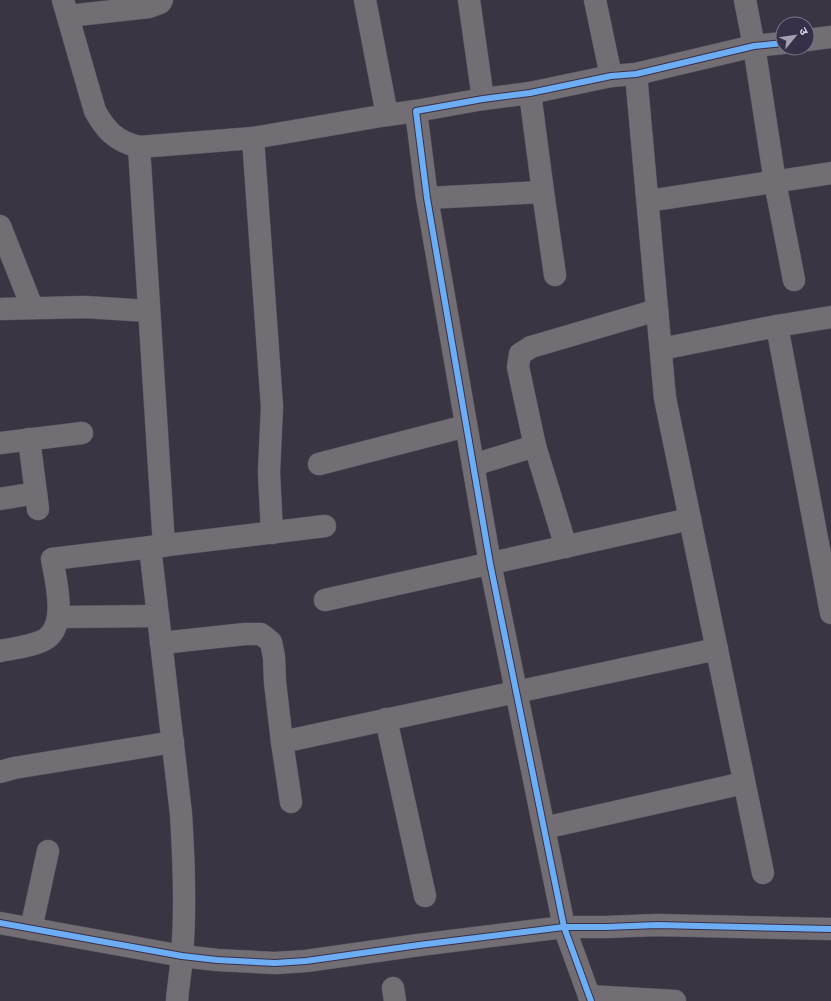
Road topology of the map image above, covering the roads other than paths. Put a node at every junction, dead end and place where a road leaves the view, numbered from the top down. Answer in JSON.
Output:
{"nodes":[{"id":1,"x":162,"y":0,"type":"edge"},
{"id":2,"x":365,"y":0,"type":"edge"},
{"id":3,"x":469,"y":0,"type":"edge"},
{"id":4,"x":595,"y":0,"type":"edge"},
{"id":5,"x":745,"y":0,"type":"edge"},
{"id":6,"x":66,"y":8,"type":"edge"},
{"id":7,"x":831,"y":37,"type":"edge"},
{"id":8,"x":815,"y":39,"type":"edge"},
{"id":9,"x":775,"y":44,"type":"edge"},
{"id":10,"x":754,"y":46,"type":"junction"},
{"id":11,"x":636,"y":74,"type":"junction"},
{"id":12,"x":610,"y":76,"type":"junction"},
{"id":13,"x":530,"y":93,"type":"junction"},
{"id":14,"x":483,"y":99,"type":"junction"},
{"id":15,"x":416,"y":111,"type":"junction"},
{"id":16,"x":387,"y":115,"type":"junction"},
{"id":17,"x":254,"y":138,"type":"junction"},
{"id":18,"x":139,"y":147,"type":"junction"},
{"id":19,"x":831,"y":173,"type":"edge"},
{"id":20,"x":775,"y":182,"type":"junction"},
{"id":21,"x":542,"y":192,"type":"junction"},
{"id":22,"x":427,"y":198,"type":"junction"},
{"id":23,"x":648,"y":202,"type":"junction"},
{"id":24,"x":0,"y":226,"type":"edge"},
{"id":25,"x":555,"y":275,"type":"dead end"},
{"id":26,"x":794,"y":280,"type":"dead end"},
{"id":27,"x":32,"y":307,"type":"junction"},
{"id":28,"x":0,"y":308,"type":"edge"},
{"id":29,"x":657,"y":310,"type":"junction"},
{"id":30,"x":149,"y":311,"type":"junction"},
{"id":31,"x":831,"y":317,"type":"edge"},
{"id":32,"x":777,"y":326,"type":"junction"},
{"id":33,"x":661,"y":349,"type":"junction"},
{"id":34,"x":466,"y":426,"type":"junction"},
{"id":35,"x":82,"y":434,"type":"dead end"},
{"id":36,"x":29,"y":439,"type":"junction"},
{"id":37,"x":0,"y":443,"type":"edge"},
{"id":38,"x":535,"y":446,"type":"junction"},
{"id":39,"x":319,"y":464,"type":"dead end"},
{"id":40,"x":473,"y":464,"type":"junction"},
{"id":41,"x":0,"y":499,"type":"edge"},
{"id":42,"x":690,"y":519,"type":"junction"},
{"id":43,"x":325,"y":526,"type":"dead end"},
{"id":44,"x":272,"y":533,"type":"junction"},
{"id":45,"x":566,"y":546,"type":"junction"},
{"id":46,"x":157,"y":547,"type":"junction"},
{"id":47,"x":490,"y":563,"type":"junction"},
{"id":48,"x":325,"y":600,"type":"dead end"},
{"id":49,"x":831,"y":613,"type":"edge"},
{"id":50,"x":158,"y":616,"type":"junction"},
{"id":51,"x":59,"y":618,"type":"junction"},
{"id":52,"x":161,"y":643,"type":"junction"},
{"id":53,"x":717,"y":649,"type":"junction"},
{"id":54,"x":0,"y":651,"type":"edge"},
{"id":55,"x":516,"y":691,"type":"junction"},
{"id":56,"x":386,"y":719,"type":"junction"},
{"id":57,"x":172,"y":742,"type":"junction"},
{"id":58,"x":282,"y":742,"type":"junction"},
{"id":59,"x":0,"y":772,"type":"edge"},
{"id":60,"x":744,"y":783,"type":"junction"},
{"id":61,"x":291,"y":802,"type":"dead end"},
{"id":62,"x":544,"y":828,"type":"junction"},
{"id":63,"x":48,"y":851,"type":"dead end"},
{"id":64,"x":763,"y":874,"type":"dead end"},
{"id":65,"x":425,"y":896,"type":"dead end"},
{"id":66,"x":0,"y":923,"type":"edge"},
{"id":67,"x":564,"y":927,"type":"junction"},
{"id":68,"x":31,"y":929,"type":"junction"},
{"id":69,"x":831,"y":929,"type":"edge"},
{"id":70,"x":182,"y":956,"type":"junction"},
{"id":71,"x":590,"y":999,"type":"edge"},
{"id":72,"x":177,"y":1001,"type":"edge"},
{"id":73,"x":675,"y":1001,"type":"edge"}],
"edges":[{"from":1,"to":6,"type":"street"},
{"from":2,"to":16,"type":"street"},
{"from":3,"to":14,"type":"street"},
{"from":4,"to":12,"type":"street"},
{"from":5,"to":10,"type":"street"},
{"from":6,"to":18,"type":"street"},
{"from":7,"to":8,"type":"street"},
{"from":9,"to":10,"type":"street"},
{"from":10,"to":11,"type":"street"},
{"from":10,"to":20,"type":"street"},
{"from":11,"to":12,"type":"street"},
{"from":11,"to":23,"type":"street"},
{"from":12,"to":13,"type":"street"},
{"from":13,"to":14,"type":"street"},
{"from":13,"to":21,"type":"street"},
{"from":14,"to":15,"type":"street"},
{"from":15,"to":16,"type":"street"},
{"from":15,"to":22,"type":"street"},
{"from":16,"to":17,"type":"street"},
{"from":17,"to":18,"type":"street"},
{"from":17,"to":44,"type":"street"},
{"from":18,"to":30,"type":"street"},
{"from":19,"to":20,"type":"street"},
{"from":20,"to":23,"type":"street"},
{"from":20,"to":26,"type":"street"},
{"from":21,"to":22,"type":"street"},
{"from":21,"to":25,"type":"street"},
{"from":22,"to":34,"type":"street"},
{"from":23,"to":29,"type":"street"},
{"from":24,"to":27,"type":"street"},
{"from":27,"to":28,"type":"street"},
{"from":27,"to":30,"type":"street"},
{"from":29,"to":33,"type":"street"},
{"from":29,"to":38,"type":"street"},
{"from":30,"to":46,"type":"street"},
{"from":31,"to":32,"type":"street"},
{"from":32,"to":33,"type":"street"},
{"from":32,"to":49,"type":"street"},
{"from":33,"to":42,"type":"street"},
{"from":34,"to":39,"type":"street"},
{"from":34,"to":40,"type":"street"},
{"from":35,"to":36,"type":"street"},
{"from":36,"to":37,"type":"street"},
{"from":36,"to":41,"type":"street"},
{"from":38,"to":40,"type":"street"},
{"from":38,"to":45,"type":"street"},
{"from":40,"to":47,"type":"street"},
{"from":42,"to":45,"type":"street"},
{"from":42,"to":53,"type":"street"},
{"from":43,"to":44,"type":"street"},
{"from":44,"to":46,"type":"street"},
{"from":45,"to":47,"type":"street"},
{"from":46,"to":50,"type":"street"},
{"from":46,"to":51,"type":"street"},
{"from":47,"to":48,"type":"street"},
{"from":47,"to":55,"type":"street"},
{"from":50,"to":51,"type":"street"},
{"from":50,"to":52,"type":"street"},
{"from":51,"to":54,"type":"street"},
{"from":52,"to":57,"type":"street"},
{"from":52,"to":58,"type":"street"},
{"from":53,"to":55,"type":"street"},
{"from":53,"to":60,"type":"street"},
{"from":55,"to":56,"type":"street"},
{"from":55,"to":62,"type":"street"},
{"from":56,"to":58,"type":"street"},
{"from":56,"to":65,"type":"street"},
{"from":57,"to":59,"type":"street"},
{"from":57,"to":70,"type":"street"},
{"from":58,"to":61,"type":"street"},
{"from":60,"to":62,"type":"street"},
{"from":60,"to":64,"type":"street"},
{"from":62,"to":67,"type":"street"},
{"from":63,"to":68,"type":"street"},
{"from":66,"to":68,"type":"street"},
{"from":67,"to":69,"type":"street"},
{"from":67,"to":70,"type":"street"},
{"from":67,"to":71,"type":"street"},
{"from":68,"to":70,"type":"street"},
{"from":70,"to":72,"type":"street"},
{"from":71,"to":73,"type":"street"}]}
